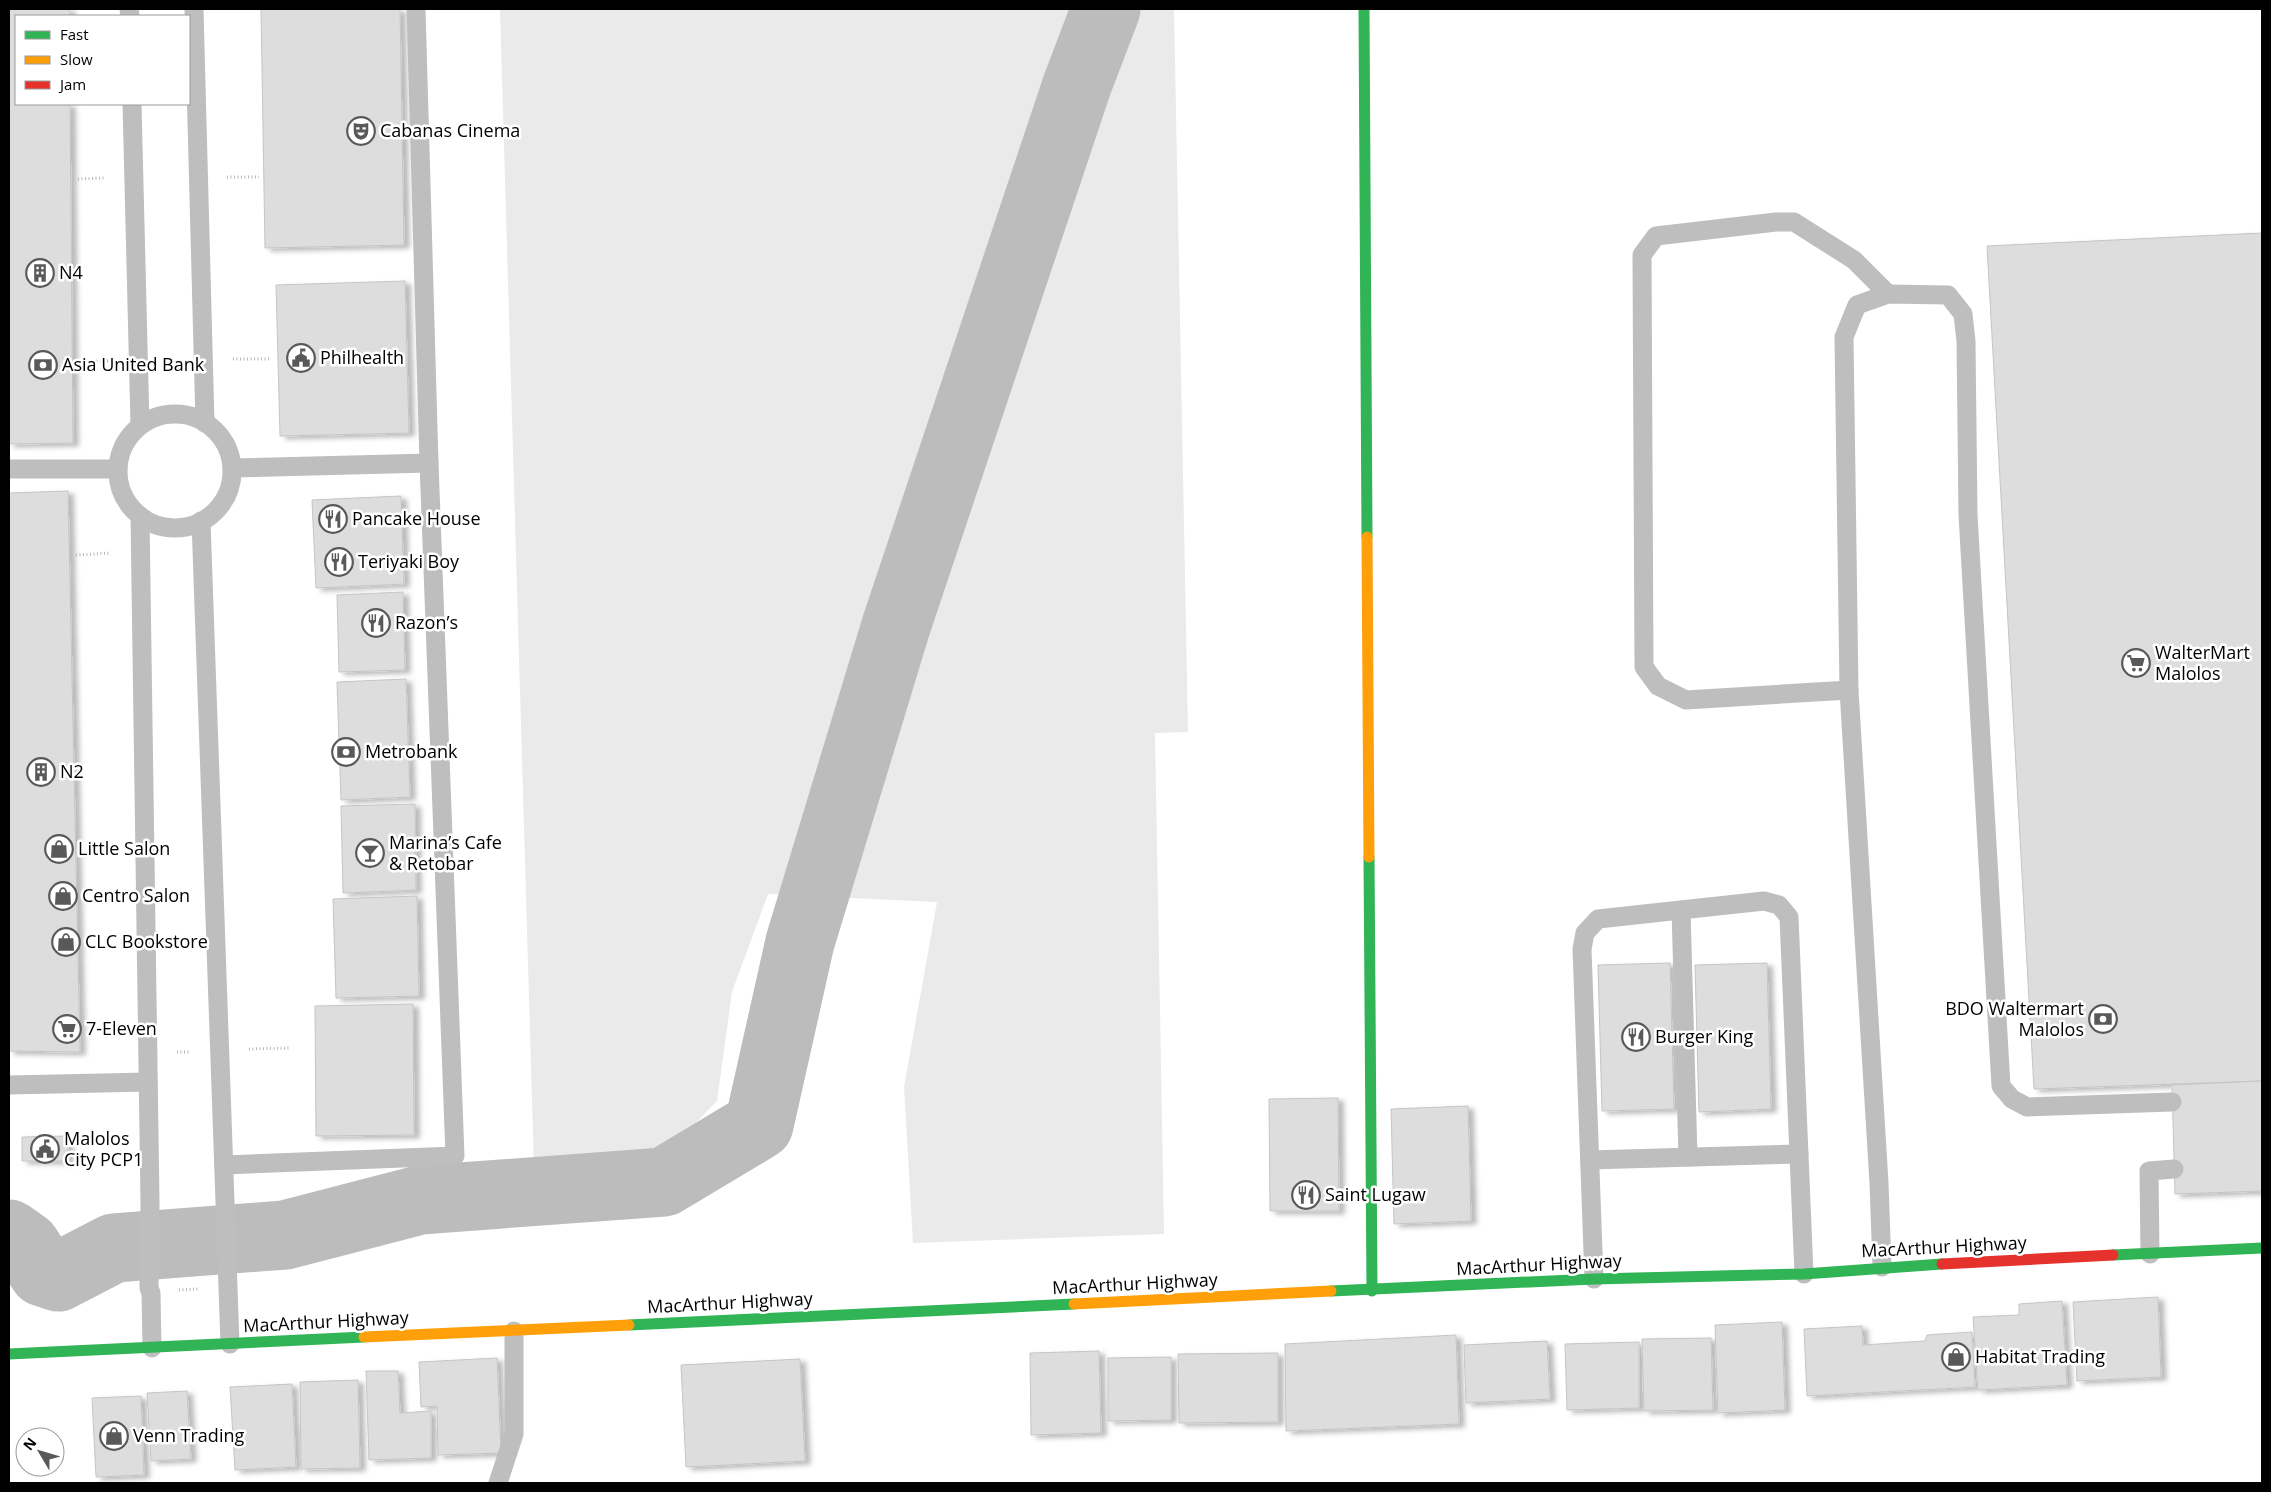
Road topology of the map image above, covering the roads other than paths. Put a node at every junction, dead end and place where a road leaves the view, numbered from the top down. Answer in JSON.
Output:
{"nodes":[{"id":1,"x":194,"y":9,"type":"edge"},
{"id":2,"x":416,"y":9,"type":"edge"},
{"id":3,"x":1364,"y":9,"type":"edge"},
{"id":4,"x":132,"y":105,"type":"edge"},
{"id":5,"x":1888,"y":294,"type":"junction"},
{"id":6,"x":205,"y":423,"type":"junction"},
{"id":7,"x":140,"y":425,"type":"junction"},
{"id":8,"x":428,"y":463,"type":"junction"},
{"id":9,"x":234,"y":468,"type":"junction"},
{"id":10,"x":9,"y":469,"type":"edge"},
{"id":11,"x":118,"y":469,"type":"junction"},
{"id":12,"x":140,"y":516,"type":"junction"},
{"id":13,"x":202,"y":521,"type":"junction"},
{"id":14,"x":1849,"y":690,"type":"junction"},
{"id":15,"x":1681,"y":910,"type":"junction"},
{"id":16,"x":148,"y":1082,"type":"junction"},
{"id":17,"x":9,"y":1085,"type":"edge"},
{"id":18,"x":2172,"y":1102,"type":"dead end"},
{"id":19,"x":1799,"y":1154,"type":"junction"},
{"id":20,"x":1688,"y":1157,"type":"junction"},
{"id":21,"x":1590,"y":1160,"type":"junction"},
{"id":22,"x":224,"y":1165,"type":"junction"},
{"id":23,"x":2174,"y":1170,"type":"dead end"},
{"id":24,"x":2262,"y":1248,"type":"edge"},
{"id":25,"x":2150,"y":1254,"type":"junction"},
{"id":26,"x":1882,"y":1267,"type":"junction"},
{"id":27,"x":1804,"y":1274,"type":"junction"},
{"id":28,"x":1594,"y":1279,"type":"junction"},
{"id":29,"x":1372,"y":1291,"type":"junction"},
{"id":30,"x":514,"y":1331,"type":"junction"},
{"id":31,"x":230,"y":1344,"type":"junction"},
{"id":32,"x":152,"y":1348,"type":"junction"},
{"id":33,"x":9,"y":1354,"type":"edge"},
{"id":34,"x":498,"y":1483,"type":"edge"}],
"edges":[{"from":1,"to":6,"type":"lane"},
{"from":2,"to":8,"type":"lane"},
{"from":3,"to":29,"type":"main road"},
{"from":4,"to":7,"type":"lane"},
{"from":5,"to":14,"type":"lane"},
{"from":5,"to":14,"type":"lane"},
{"from":5,"to":18,"type":"lane"},
{"from":6,"to":7,"type":"lane"},
{"from":6,"to":9,"type":"lane"},
{"from":7,"to":11,"type":"lane"},
{"from":8,"to":9,"type":"lane"},
{"from":8,"to":22,"type":"lane"},
{"from":9,"to":13,"type":"lane"},
{"from":10,"to":11,"type":"lane"},
{"from":11,"to":12,"type":"lane"},
{"from":12,"to":13,"type":"lane"},
{"from":12,"to":16,"type":"lane"},
{"from":13,"to":22,"type":"lane"},
{"from":14,"to":26,"type":"lane"},
{"from":15,"to":19,"type":"lane"},
{"from":15,"to":20,"type":"lane"},
{"from":15,"to":21,"type":"lane"},
{"from":16,"to":17,"type":"lane"},
{"from":16,"to":32,"type":"lane"},
{"from":19,"to":20,"type":"lane"},
{"from":19,"to":27,"type":"lane"},
{"from":20,"to":21,"type":"lane"},
{"from":21,"to":28,"type":"lane"},
{"from":22,"to":31,"type":"lane"},
{"from":23,"to":25,"type":"lane"},
{"from":24,"to":25,"type":"main road","name":"MacArthur Highway"},
{"from":25,"to":26,"type":"main road","name":"MacArthur Highway"},
{"from":26,"to":27,"type":"main road","name":"MacArthur Highway"},
{"from":27,"to":28,"type":"main road","name":"MacArthur Highway"},
{"from":28,"to":29,"type":"main road","name":"MacArthur Highway"},
{"from":29,"to":30,"type":"main road","name":"MacArthur Highway"},
{"from":30,"to":31,"type":"main road","name":"MacArthur Highway"},
{"from":30,"to":34,"type":"lane"},
{"from":31,"to":32,"type":"main road","name":"MacArthur Highway"},
{"from":32,"to":33,"type":"main road","name":"MacArthur Highway"}]}
